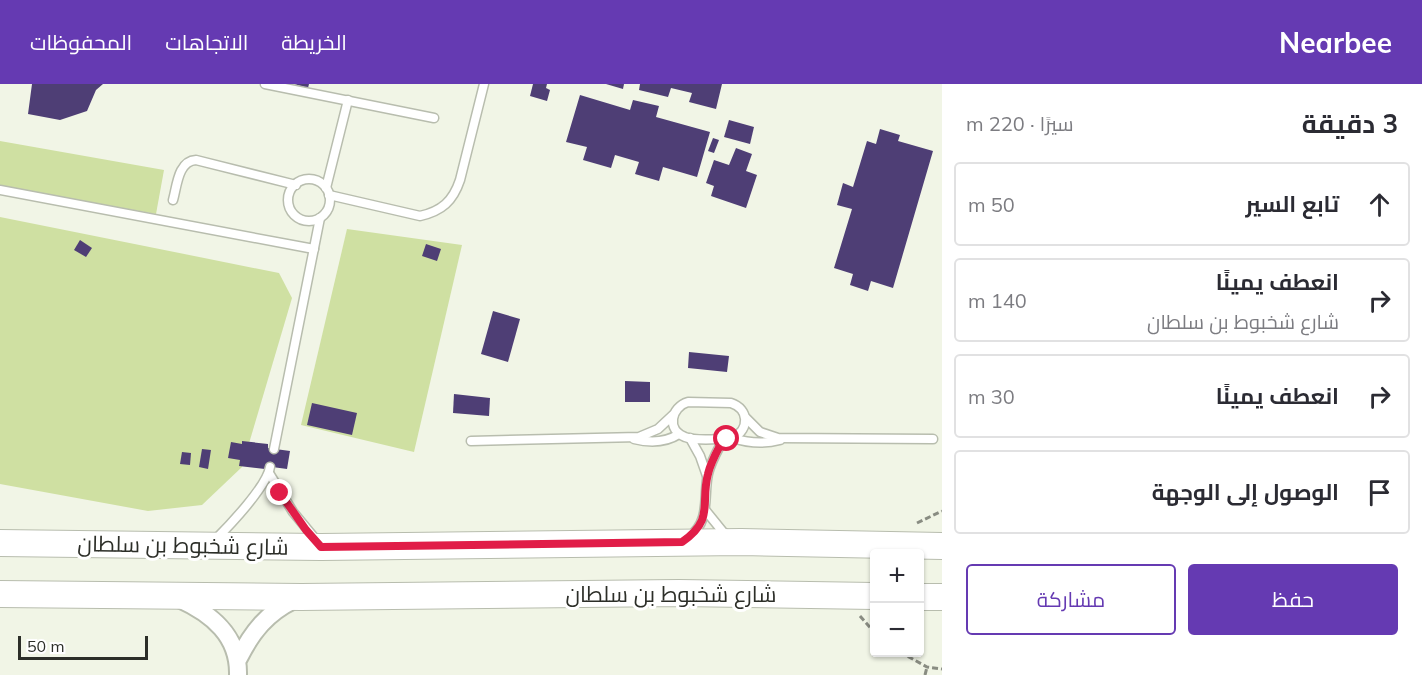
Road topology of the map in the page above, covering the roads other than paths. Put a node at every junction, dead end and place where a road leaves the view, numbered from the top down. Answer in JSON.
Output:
{"nodes":[{"id":1,"x":265,"y":84,"type":"edge"},
{"id":2,"x":484,"y":84,"type":"edge"},
{"id":3,"x":348,"y":100,"type":"junction"},
{"id":4,"x":434,"y":118,"type":"dead end"},
{"id":5,"x":296,"y":184,"type":"junction"},
{"id":6,"x":0,"y":190,"type":"edge"},
{"id":7,"x":328,"y":192,"type":"junction"},
{"id":8,"x":173,"y":200,"type":"dead end"},
{"id":9,"x":320,"y":219,"type":"junction"},
{"id":10,"x":314,"y":249,"type":"junction"},
{"id":11,"x":673,"y":415,"type":"junction"},
{"id":12,"x":746,"y":418,"type":"junction"},
{"id":13,"x":679,"y":434,"type":"junction"},
{"id":14,"x":628,"y":438,"type":"junction"},
{"id":15,"x":690,"y":438,"type":"junction"},
{"id":16,"x":729,"y":438,"type":"junction"},
{"id":17,"x":788,"y":438,"type":"junction"},
{"id":18,"x":933,"y":439,"type":"dead end"},
{"id":19,"x":471,"y":441,"type":"dead end"},
{"id":20,"x":274,"y":449,"type":"dead end"},
{"id":21,"x":708,"y":476,"type":"junction"},
{"id":22,"x":706,"y":511,"type":"junction"},
{"id":23,"x":682,"y":542,"type":"junction"},
{"id":24,"x":741,"y":542,"type":"junction"},
{"id":25,"x":0,"y":543,"type":"edge"},
{"id":26,"x":209,"y":546,"type":"junction"},
{"id":27,"x":942,"y":546,"type":"edge"},
{"id":28,"x":321,"y":547,"type":"junction"},
{"id":29,"x":0,"y":594,"type":"edge"},
{"id":30,"x":171,"y":596,"type":"junction"},
{"id":31,"x":870,"y":596,"type":"edge"},
{"id":32,"x":300,"y":597,"type":"junction"},
{"id":33,"x":924,"y":597,"type":"edge"},
{"id":34,"x":942,"y":597,"type":"edge"},
{"id":35,"x":238,"y":667,"type":"edge"}],
"edges":[{"from":1,"to":3,"type":"lane"},
{"from":2,"to":7,"type":"lane"},
{"from":3,"to":4,"type":"lane"},
{"from":3,"to":7,"type":"lane"},
{"from":5,"to":7,"type":"lane"},
{"from":5,"to":8,"type":"lane"},
{"from":5,"to":9,"type":"lane"},
{"from":6,"to":10,"type":"lane"},
{"from":7,"to":9,"type":"lane"},
{"from":9,"to":10,"type":"lane"},
{"from":10,"to":20,"type":"lane"},
{"from":11,"to":12,"type":"lane"},
{"from":11,"to":13,"type":"lane"},
{"from":11,"to":14,"type":"lane"},
{"from":12,"to":16,"type":"lane"},
{"from":12,"to":17,"type":"lane"},
{"from":13,"to":14,"type":"lane"},
{"from":13,"to":15,"type":"lane"},
{"from":14,"to":19,"type":"lane"},
{"from":15,"to":16,"type":"lane"},
{"from":15,"to":21,"type":"lane"},
{"from":16,"to":17,"type":"lane"},
{"from":16,"to":21,"type":"lane"},
{"from":17,"to":18,"type":"lane"},
{"from":21,"to":22,"type":"lane"},
{"from":22,"to":23,"type":"lane"},
{"from":22,"to":24,"type":"lane"},
{"from":23,"to":24,"type":"main road","name":"شارع شخبوط بن سلطان"},
{"from":23,"to":28,"type":"main road","name":"شارع شخبوط بن سلطان"},
{"from":24,"to":27,"type":"main road","name":"شارع شخبوط بن سلطان"},
{"from":25,"to":26,"type":"main road","name":"شارع شخبوط بن سلطان"},
{"from":26,"to":28,"type":"main road","name":"شارع شخبوط بن سلطان"},
{"from":26,"to":28,"type":"lane"},
{"from":29,"to":30,"type":"main road","name":"شارع شخبوط بن سلطان"},
{"from":30,"to":32,"type":"main road","name":"شارع شخبوط بن سلطان"},
{"from":30,"to":35,"type":"street"},
{"from":31,"to":32,"type":"main road","name":"شارع شخبوط بن سلطان"},
{"from":32,"to":35,"type":"street"},
{"from":33,"to":34,"type":"main road"}]}
